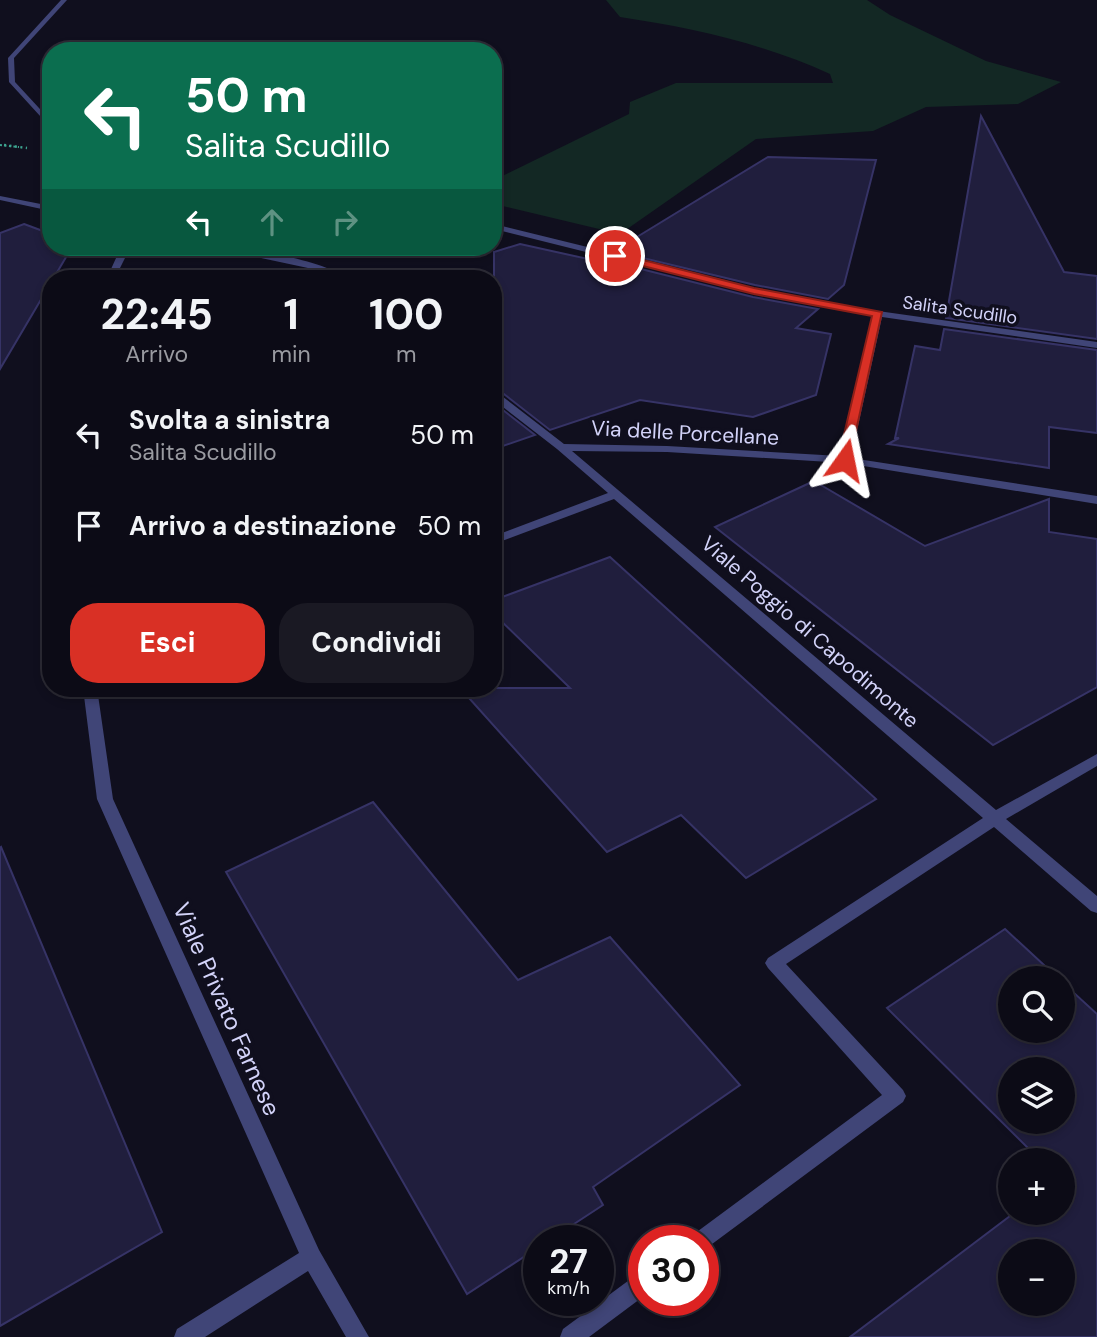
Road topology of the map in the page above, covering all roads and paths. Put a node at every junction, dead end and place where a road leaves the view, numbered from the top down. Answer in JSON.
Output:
{"nodes":[{"id":1,"x":64,"y":0,"type":"edge"},
{"id":2,"x":42,"y":116,"type":"edge"},
{"id":3,"x":0,"y":198,"type":"edge"},
{"id":4,"x":42,"y":207,"type":"edge"},
{"id":5,"x":502,"y":229,"type":"edge"},
{"id":6,"x":265,"y":256,"type":"edge"},
{"id":7,"x":321,"y":270,"type":"edge"},
{"id":8,"x":878,"y":314,"type":"junction"},
{"id":9,"x":1097,"y":345,"type":"edge"},
{"id":10,"x":502,"y":401,"type":"edge"},
{"id":11,"x":561,"y":447,"type":"junction"},
{"id":12,"x":845,"y":460,"type":"junction"},
{"id":13,"x":617,"y":494,"type":"junction"},
{"id":14,"x":1097,"y":500,"type":"edge"},
{"id":15,"x":502,"y":537,"type":"edge"},
{"id":16,"x":91,"y":697,"type":"edge"},
{"id":17,"x":1097,"y":758,"type":"edge"},
{"id":18,"x":995,"y":818,"type":"junction"},
{"id":19,"x":1097,"y":906,"type":"edge"},
{"id":20,"x":719,"y":1228,"type":"edge"},
{"id":21,"x":312,"y":1257,"type":"junction"},
{"id":22,"x":628,"y":1295,"type":"edge"},
{"id":23,"x":186,"y":1337,"type":"edge"},
{"id":24,"x":358,"y":1337,"type":"edge"},
{"id":25,"x":571,"y":1337,"type":"edge"}],
"edges":[{"from":1,"to":2,"type":"street"},
{"from":3,"to":4,"type":"street"},
{"from":5,"to":8,"type":"street","name":"Salita Scudillo"},
{"from":6,"to":7,"type":"street"},
{"from":8,"to":9,"type":"street","name":"Salita Scudillo"},
{"from":8,"to":12,"type":"street"},
{"from":10,"to":11,"type":"street","name":"Viale Poggio di Capodimonte"},
{"from":11,"to":12,"type":"street","name":"Via delle Porcellane"},
{"from":11,"to":13,"type":"street","name":"Viale Poggio di Capodimonte"},
{"from":12,"to":14,"type":"street","name":"Via delle Porcellane"},
{"from":13,"to":15,"type":"street"},
{"from":13,"to":18,"type":"street","name":"Viale Poggio di Capodimonte"},
{"from":16,"to":21,"type":"street","name":"Viale Privato Farnese"},
{"from":17,"to":18,"type":"street"},
{"from":18,"to":19,"type":"street","name":"Viale Poggio di Capodimonte"},
{"from":18,"to":20,"type":"street"},
{"from":21,"to":23,"type":"street"},
{"from":21,"to":24,"type":"street","name":"Viale Privato Farnese"},
{"from":22,"to":25,"type":"street"}]}
